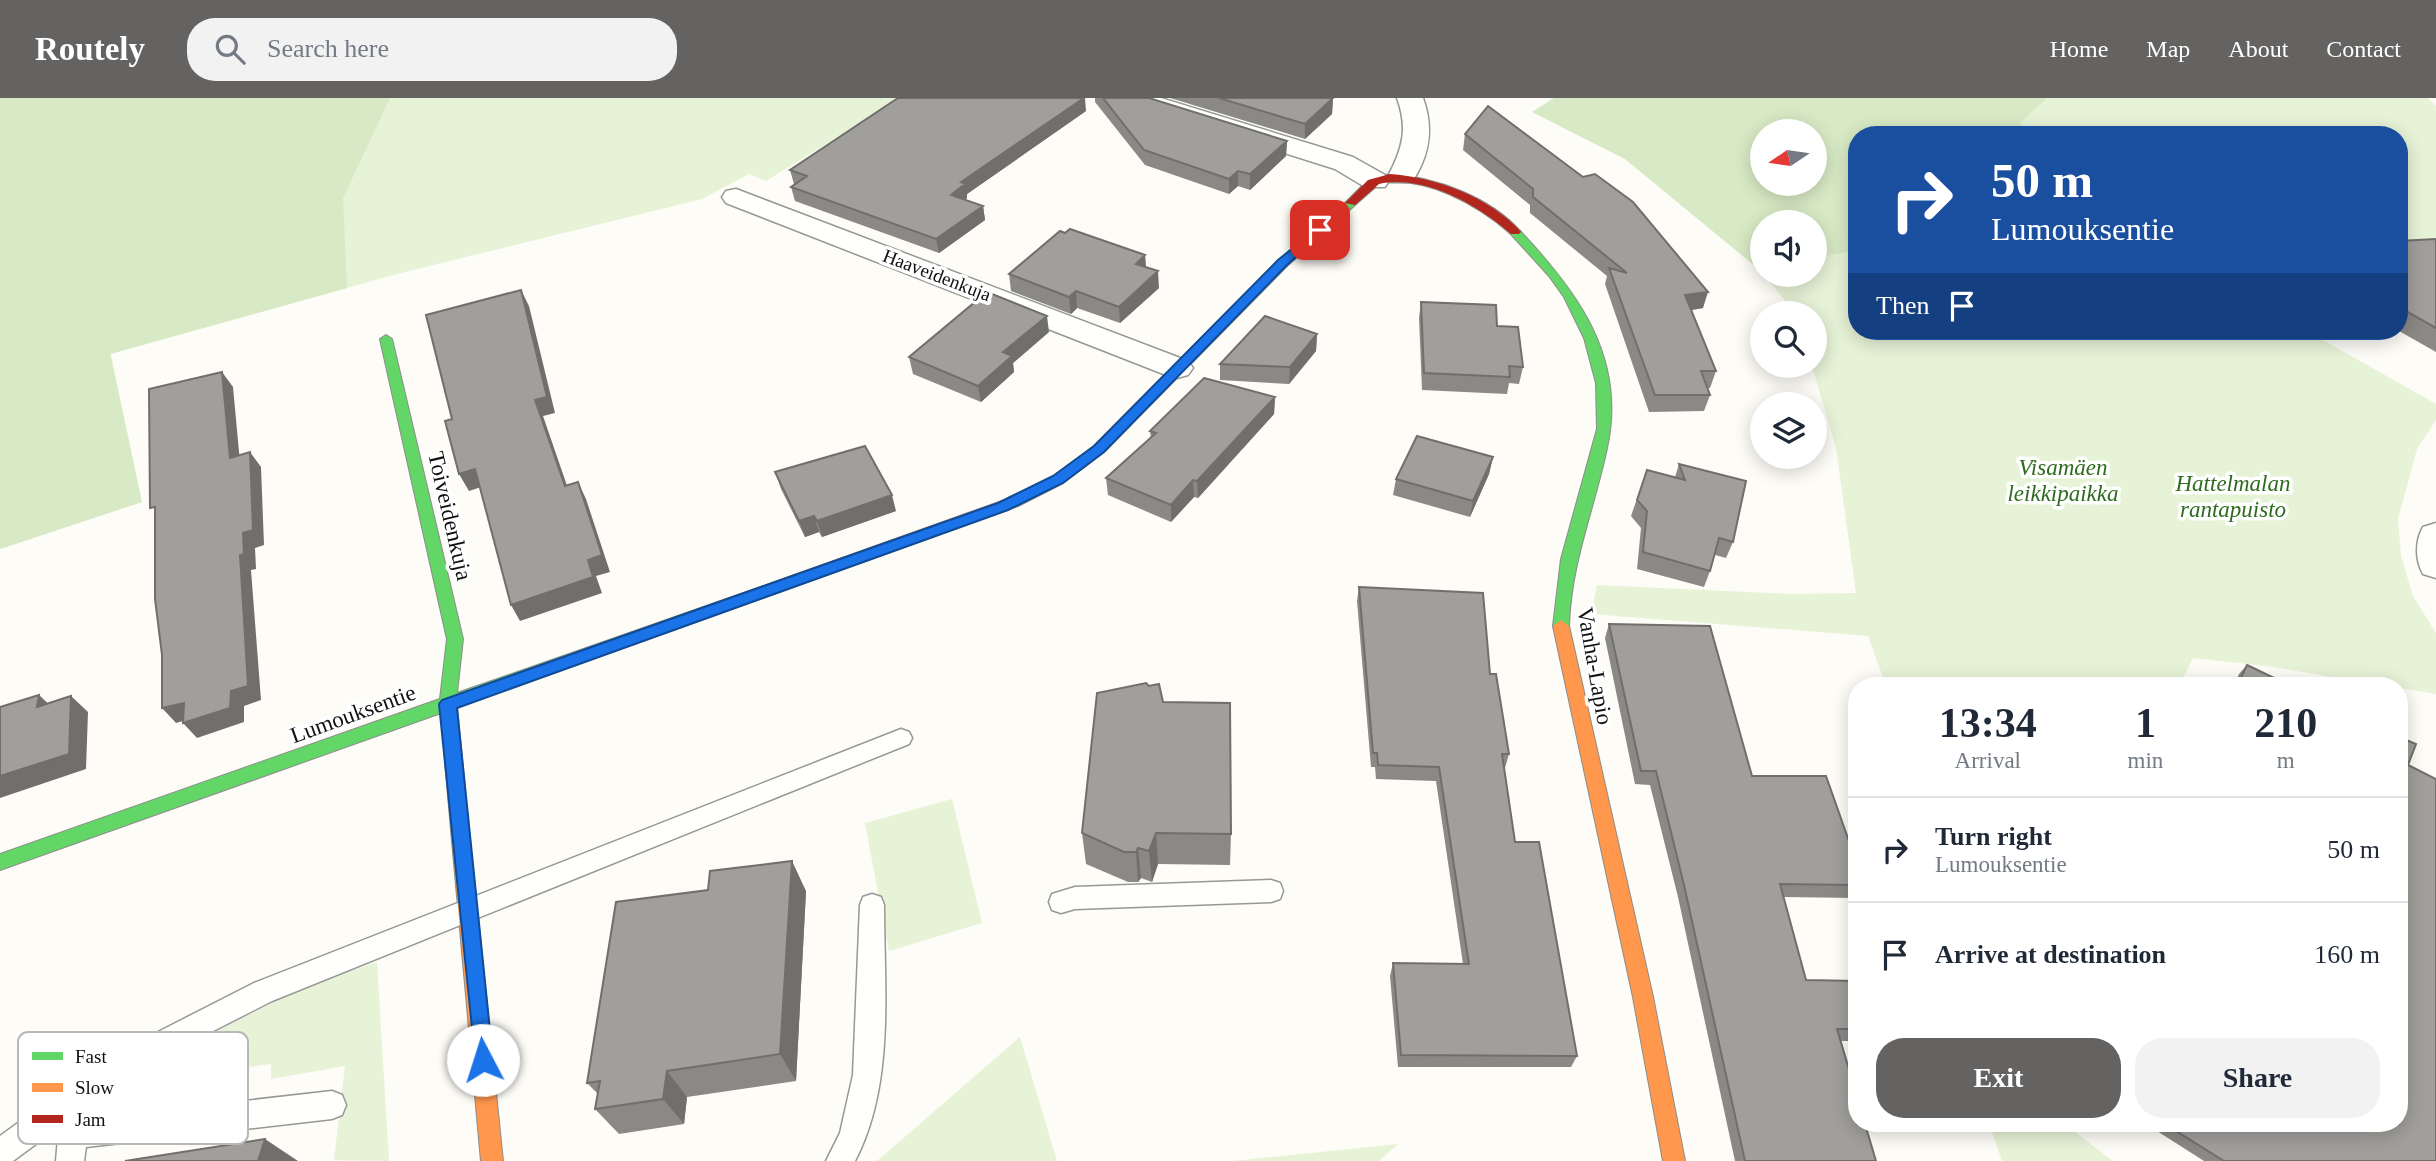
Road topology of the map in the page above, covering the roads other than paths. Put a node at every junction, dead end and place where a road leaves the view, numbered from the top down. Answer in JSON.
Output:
{"nodes":[{"id":1,"x":1135,"y":98,"type":"edge"},
{"id":2,"x":1419,"y":110,"type":"edge"},
{"id":3,"x":1402,"y":176,"type":"junction"},
{"id":4,"x":1376,"y":180,"type":"junction"},
{"id":5,"x":736,"y":197,"type":"dead end"},
{"id":6,"x":386,"y":339,"type":"dead end"},
{"id":7,"x":1177,"y":368,"type":"junction"},
{"id":8,"x":2436,"y":537,"type":"edge"},
{"id":9,"x":2436,"y":565,"type":"edge"},
{"id":10,"x":448,"y":704,"type":"junction"},
{"id":11,"x":901,"y":738,"type":"dead end"},
{"id":12,"x":0,"y":862,"type":"edge"},
{"id":13,"x":1271,"y":891,"type":"dead end"},
{"id":14,"x":1061,"y":902,"type":"dead end"},
{"id":15,"x":872,"y":905,"type":"dead end"},
{"id":16,"x":469,"y":909,"type":"junction"},
{"id":17,"x":185,"y":1032,"type":"edge"},
{"id":18,"x":332,"y":1105,"type":"dead end"},
{"id":19,"x":248,"y":1114,"type":"edge"},
{"id":20,"x":18,"y":1140,"type":"edge"},
{"id":21,"x":0,"y":1153,"type":"edge"},
{"id":22,"x":492,"y":1161,"type":"edge"},
{"id":23,"x":840,"y":1161,"type":"edge"},
{"id":24,"x":1674,"y":1161,"type":"edge"}],
"edges":[{"from":1,"to":4,"type":"street"},
{"from":2,"to":3,"type":"street"},
{"from":3,"to":4,"type":"street","name":"Vanha-Lapio"},
{"from":3,"to":24,"type":"street","name":"Vanha-Lapio"},
{"from":4,"to":7,"type":"street","name":"Lumouksentie"},
{"from":5,"to":7,"type":"street","name":"Haaveidenkuja"},
{"from":6,"to":10,"type":"street","name":"Toiveidenkuja"},
{"from":7,"to":10,"type":"street","name":"Lumouksentie"},
{"from":8,"to":9,"type":"street"},
{"from":10,"to":12,"type":"street","name":"Lumouksentie"},
{"from":10,"to":16,"type":"street","name":"Toiveidenkuja"},
{"from":11,"to":16,"type":"lane"},
{"from":13,"to":14,"type":"lane"},
{"from":15,"to":23,"type":"lane"},
{"from":16,"to":17,"type":"lane"},
{"from":16,"to":22,"type":"street","name":"Toiveidenkuja"},
{"from":18,"to":19,"type":"lane"},
{"from":20,"to":21,"type":"lane"}]}
